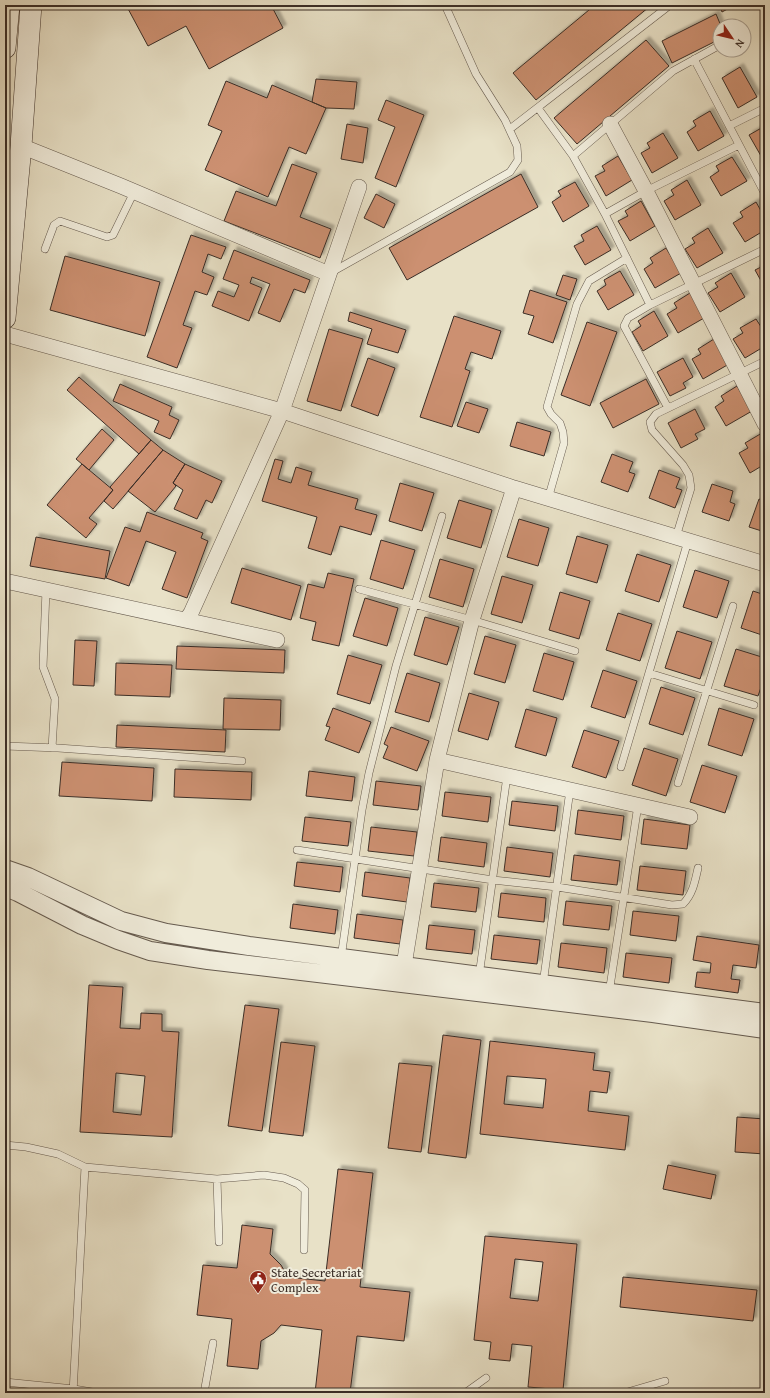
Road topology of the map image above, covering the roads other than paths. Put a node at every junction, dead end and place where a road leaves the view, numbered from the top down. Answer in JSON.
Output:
{"nodes":[{"id":1,"x":9,"y":5,"type":"edge"},
{"id":2,"x":31,"y":5,"type":"edge"},
{"id":3,"x":445,"y":5,"type":"edge"},
{"id":4,"x":670,"y":5,"type":"edge"},
{"id":5,"x":5,"y":48,"type":"edge"},
{"id":6,"x":712,"y":49,"type":"edge"},
{"id":7,"x":694,"y":59,"type":"junction"},
{"id":8,"x":538,"y":108,"type":"junction"},
{"id":9,"x":765,"y":108,"type":"edge"},
{"id":10,"x":610,"y":124,"type":"junction"},
{"id":11,"x":729,"y":126,"type":"junction"},
{"id":12,"x":510,"y":129,"type":"junction"},
{"id":13,"x":739,"y":145,"type":"junction"},
{"id":14,"x":21,"y":146,"type":"junction"},
{"id":15,"x":573,"y":156,"type":"junction"},
{"id":16,"x":359,"y":187,"type":"dead end"},
{"id":17,"x":646,"y":191,"type":"junction"},
{"id":18,"x":134,"y":192,"type":"junction"},
{"id":19,"x":765,"y":194,"type":"edge"},
{"id":20,"x":605,"y":214,"type":"junction"},
{"id":21,"x":45,"y":249,"type":"dead end"},
{"id":22,"x":765,"y":249,"type":"edge"},
{"id":23,"x":627,"y":258,"type":"junction"},
{"id":24,"x":329,"y":274,"type":"junction"},
{"id":25,"x":694,"y":284,"type":"junction"},
{"id":26,"x":650,"y":305,"type":"junction"},
{"id":27,"x":5,"y":318,"type":"edge"},
{"id":28,"x":5,"y":334,"type":"edge"},
{"id":29,"x":765,"y":361,"type":"edge"},
{"id":30,"x":739,"y":373,"type":"junction"},
{"id":31,"x":668,"y":408,"type":"junction"},
{"id":32,"x":282,"y":411,"type":"junction"},
{"id":33,"x":765,"y":424,"type":"edge"},
{"id":34,"x":514,"y":488,"type":"junction"},
{"id":35,"x":548,"y":498,"type":"junction"},
{"id":36,"x":442,"y":516,"type":"dead end"},
{"id":37,"x":682,"y":539,"type":"junction"},
{"id":38,"x":765,"y":564,"type":"edge"},
{"id":39,"x":5,"y":581,"type":"edge"},
{"id":40,"x":359,"y":589,"type":"dead end"},
{"id":41,"x":46,"y":590,"type":"junction"},
{"id":42,"x":415,"y":604,"type":"junction"},
{"id":43,"x":733,"y":606,"type":"dead end"},
{"id":44,"x":186,"y":620,"type":"junction"},
{"id":45,"x":472,"y":620,"type":"junction"},
{"id":46,"x":277,"y":640,"type":"dead end"},
{"id":47,"x":575,"y":651,"type":"dead end"},
{"id":48,"x":649,"y":673,"type":"junction"},
{"id":49,"x":706,"y":691,"type":"junction"},
{"id":50,"x":754,"y":705,"type":"dead end"},
{"id":51,"x":5,"y":746,"type":"edge"},
{"id":52,"x":52,"y":748,"type":"junction"},
{"id":53,"x":437,"y":760,"type":"junction"},
{"id":54,"x":242,"y":762,"type":"dead end"},
{"id":55,"x":621,"y":767,"type":"dead end"},
{"id":56,"x":507,"y":776,"type":"junction"},
{"id":57,"x":678,"y":783,"type":"dead end"},
{"id":58,"x":570,"y":790,"type":"junction"},
{"id":59,"x":638,"y":805,"type":"junction"},
{"id":60,"x":690,"y":817,"type":"dead end"},
{"id":61,"x":297,"y":850,"type":"dead end"},
{"id":62,"x":356,"y":859,"type":"junction"},
{"id":63,"x":420,"y":868,"type":"junction"},
{"id":64,"x":698,"y":868,"type":"dead end"},
{"id":65,"x":5,"y":869,"type":"edge"},
{"id":66,"x":493,"y":880,"type":"junction"},
{"id":67,"x":556,"y":887,"type":"junction"},
{"id":68,"x":5,"y":888,"type":"edge"},
{"id":69,"x":624,"y":897,"type":"junction"},
{"id":70,"x":341,"y":958,"type":"junction"},
{"id":71,"x":403,"y":974,"type":"junction"},
{"id":72,"x":479,"y":976,"type":"junction"},
{"id":73,"x":543,"y":984,"type":"junction"},
{"id":74,"x":610,"y":993,"type":"junction"},
{"id":75,"x":765,"y":1013,"type":"edge"},
{"id":76,"x":765,"y":1029,"type":"edge"},
{"id":77,"x":5,"y":1145,"type":"edge"},
{"id":78,"x":85,"y":1167,"type":"junction"},
{"id":79,"x":217,"y":1179,"type":"junction"},
{"id":80,"x":219,"y":1242,"type":"dead end"},
{"id":81,"x":304,"y":1250,"type":"dead end"},
{"id":82,"x":213,"y":1343,"type":"dead end"},
{"id":83,"x":486,"y":1378,"type":"dead end"},
{"id":84,"x":5,"y":1382,"type":"edge"},
{"id":85,"x":665,"y":1382,"type":"dead end"},
{"id":86,"x":74,"y":1391,"type":"edge"},
{"id":87,"x":98,"y":1393,"type":"edge"},
{"id":88,"x":204,"y":1393,"type":"edge"},
{"id":89,"x":465,"y":1393,"type":"edge"},
{"id":90,"x":624,"y":1393,"type":"edge"}],
"edges":[{"from":1,"to":5,"type":"main road"},
{"from":2,"to":14,"type":"main road"},
{"from":3,"to":12,"type":"lane"},
{"from":4,"to":8,"type":"lane"},
{"from":6,"to":7,"type":"lane"},
{"from":7,"to":10,"type":"lane"},
{"from":7,"to":11,"type":"lane"},
{"from":8,"to":12,"type":"lane"},
{"from":8,"to":15,"type":"lane"},
{"from":9,"to":11,"type":"lane"},
{"from":10,"to":15,"type":"lane"},
{"from":10,"to":17,"type":"street"},
{"from":11,"to":13,"type":"lane"},
{"from":12,"to":24,"type":"lane"},
{"from":13,"to":17,"type":"lane"},
{"from":13,"to":19,"type":"lane"},
{"from":14,"to":18,"type":"street"},
{"from":14,"to":27,"type":"main road"},
{"from":15,"to":20,"type":"lane"},
{"from":16,"to":24,"type":"street"},
{"from":17,"to":20,"type":"lane"},
{"from":17,"to":25,"type":"street"},
{"from":18,"to":21,"type":"lane"},
{"from":18,"to":24,"type":"street"},
{"from":20,"to":23,"type":"lane"},
{"from":22,"to":25,"type":"lane"},
{"from":23,"to":26,"type":"lane"},
{"from":23,"to":35,"type":"lane"},
{"from":24,"to":32,"type":"street"},
{"from":25,"to":26,"type":"lane"},
{"from":25,"to":30,"type":"street"},
{"from":26,"to":31,"type":"lane"},
{"from":28,"to":32,"type":"street"},
{"from":29,"to":30,"type":"lane"},
{"from":30,"to":31,"type":"lane"},
{"from":30,"to":33,"type":"street"},
{"from":31,"to":37,"type":"lane"},
{"from":32,"to":34,"type":"street"},
{"from":32,"to":44,"type":"street"},
{"from":34,"to":35,"type":"street"},
{"from":34,"to":45,"type":"street"},
{"from":35,"to":37,"type":"street"},
{"from":36,"to":42,"type":"lane"},
{"from":37,"to":38,"type":"street"},
{"from":37,"to":48,"type":"lane"},
{"from":39,"to":41,"type":"street"},
{"from":40,"to":42,"type":"lane"},
{"from":41,"to":44,"type":"street"},
{"from":41,"to":52,"type":"lane"},
{"from":42,"to":45,"type":"lane"},
{"from":42,"to":62,"type":"lane"},
{"from":43,"to":49,"type":"lane"},
{"from":44,"to":46,"type":"street"},
{"from":45,"to":47,"type":"lane"},
{"from":45,"to":53,"type":"street"},
{"from":48,"to":49,"type":"lane"},
{"from":48,"to":55,"type":"lane"},
{"from":49,"to":50,"type":"lane"},
{"from":49,"to":57,"type":"lane"},
{"from":51,"to":52,"type":"lane"},
{"from":52,"to":54,"type":"lane"},
{"from":53,"to":56,"type":"street"},
{"from":53,"to":63,"type":"street"},
{"from":56,"to":58,"type":"street"},
{"from":56,"to":66,"type":"lane"},
{"from":58,"to":59,"type":"street"},
{"from":58,"to":67,"type":"lane"},
{"from":59,"to":60,"type":"street"},
{"from":59,"to":69,"type":"lane"},
{"from":61,"to":62,"type":"lane"},
{"from":62,"to":63,"type":"lane"},
{"from":62,"to":70,"type":"lane"},
{"from":63,"to":66,"type":"lane"},
{"from":63,"to":71,"type":"street"},
{"from":64,"to":69,"type":"lane"},
{"from":65,"to":70,"type":"street"},
{"from":66,"to":67,"type":"lane"},
{"from":66,"to":72,"type":"lane"},
{"from":67,"to":69,"type":"lane"},
{"from":67,"to":73,"type":"lane"},
{"from":68,"to":71,"type":"street"},
{"from":69,"to":74,"type":"lane"},
{"from":70,"to":71,"type":"street"},
{"from":71,"to":72,"type":"street"},
{"from":71,"to":76,"type":"street"},
{"from":72,"to":73,"type":"street"},
{"from":73,"to":74,"type":"street"},
{"from":74,"to":75,"type":"street"},
{"from":77,"to":78,"type":"lane"},
{"from":78,"to":79,"type":"lane"},
{"from":78,"to":86,"type":"lane"},
{"from":79,"to":80,"type":"lane"},
{"from":79,"to":81,"type":"lane"},
{"from":82,"to":88,"type":"lane"},
{"from":83,"to":89,"type":"lane"},
{"from":84,"to":86,"type":"lane"},
{"from":85,"to":90,"type":"lane"},
{"from":86,"to":87,"type":"lane"}]}
